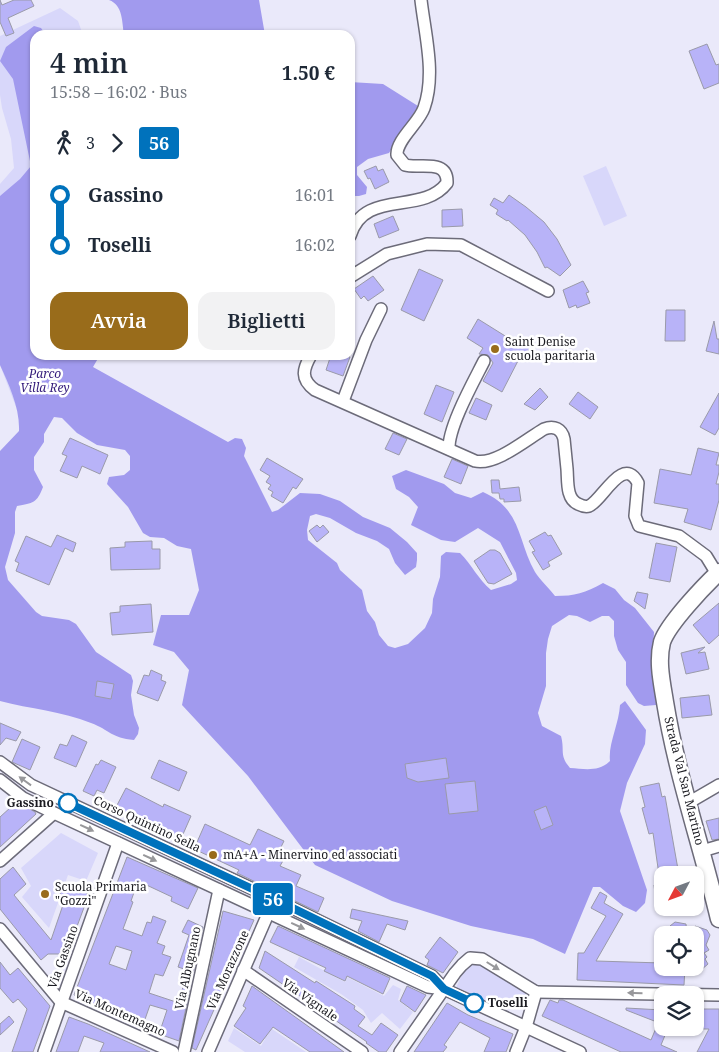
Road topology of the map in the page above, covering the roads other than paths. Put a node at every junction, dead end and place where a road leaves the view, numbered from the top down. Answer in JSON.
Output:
{"nodes":[{"id":1,"x":421,"y":0,"type":"edge"},
{"id":2,"x":355,"y":225,"type":"edge"},
{"id":3,"x":355,"y":274,"type":"edge"},
{"id":4,"x":548,"y":292,"type":"dead end"},
{"id":5,"x":381,"y":309,"type":"dead end"},
{"id":6,"x":308,"y":360,"type":"edge"},
{"id":7,"x":484,"y":360,"type":"dead end"},
{"id":8,"x":343,"y":401,"type":"junction"},
{"id":9,"x":449,"y":449,"type":"junction"},
{"id":10,"x":718,"y":573,"type":"edge"},
{"id":11,"x":0,"y":762,"type":"edge"},
{"id":12,"x":0,"y":780,"type":"edge"},
{"id":13,"x":719,"y":785,"type":"edge"},
{"id":14,"x":688,"y":803,"type":"junction"},
{"id":15,"x":54,"y":813,"type":"junction"},
{"id":16,"x":118,"y":843,"type":"junction"},
{"id":17,"x":719,"y":846,"type":"edge"},
{"id":18,"x":702,"y":851,"type":"junction"},
{"id":19,"x":0,"y":861,"type":"edge"},
{"id":20,"x":219,"y":890,"type":"junction"},
{"id":21,"x":274,"y":899,"type":"junction"},
{"id":22,"x":268,"y":912,"type":"junction"},
{"id":23,"x":719,"y":919,"type":"edge"},
{"id":24,"x":0,"y":929,"type":"edge"},
{"id":25,"x":243,"y":970,"type":"junction"},
{"id":26,"x":444,"y":989,"type":"junction"},
{"id":27,"x":536,"y":992,"type":"junction"},
{"id":28,"x":719,"y":995,"type":"edge"},
{"id":29,"x":62,"y":1002,"type":"junction"},
{"id":30,"x":526,"y":1027,"type":"junction"},
{"id":31,"x":44,"y":1052,"type":"edge"},
{"id":32,"x":173,"y":1052,"type":"edge"},
{"id":33,"x":184,"y":1052,"type":"edge"},
{"id":34,"x":208,"y":1052,"type":"edge"},
{"id":35,"x":362,"y":1052,"type":"edge"},
{"id":36,"x":400,"y":1052,"type":"edge"},
{"id":37,"x":516,"y":1052,"type":"edge"},
{"id":38,"x":580,"y":1052,"type":"edge"}],
"edges":[{"from":1,"to":2,"type":"street"},
{"from":3,"to":4,"type":"street"},
{"from":5,"to":8,"type":"street"},
{"from":6,"to":8,"type":"street"},
{"from":7,"to":9,"type":"street"},
{"from":8,"to":9,"type":"street"},
{"from":9,"to":10,"type":"street"},
{"from":10,"to":14,"type":"street","name":"Strada Val San Martino"},
{"from":21,"to":11,"type":"street","name":"Corso Quintino Sella","one_way":true},
{"from":12,"to":15,"type":"street","name":"Corso Quintino Sella"},
{"from":13,"to":14,"type":"street"},
{"from":14,"to":18,"type":"street","name":"Strada Val San Martino"},
{"from":15,"to":16,"type":"street","name":"Corso Quintino Sella","one_way":true},
{"from":15,"to":19,"type":"street"},
{"from":16,"to":20,"type":"street","name":"Corso Quintino Sella","one_way":true},
{"from":16,"to":29,"type":"street","name":"Via Gassino"},
{"from":17,"to":18,"type":"street"},
{"from":18,"to":23,"type":"street","name":"Strada Val San Martino"},
{"from":20,"to":22,"type":"street","name":"Corso Quintino Sella"},
{"from":20,"to":33,"type":"street","name":"Via Albugnano"},
{"from":21,"to":22,"type":"street","name":"Via Morazzone"},
{"from":21,"to":26,"type":"street","name":"Corso Quintino Sella"},
{"from":22,"to":25,"type":"street","name":"Via Morazzone"},
{"from":22,"to":26,"type":"street","name":"Corso Quintino Sella","one_way":true},
{"from":24,"to":29,"type":"street","name":"Via Montemagno"},
{"from":25,"to":34,"type":"street","name":"Via Morazzone"},
{"from":25,"to":35,"type":"street","name":"Via Vignale"},
{"from":26,"to":27,"type":"street","one_way":true},
{"from":26,"to":30,"type":"street","name":"Corso Quintino Sella"},
{"from":26,"to":36,"type":"street"},
{"from":28,"to":27,"type":"street","one_way":true},
{"from":27,"to":30,"type":"street"},
{"from":29,"to":31,"type":"street","name":"Via Gassino"},
{"from":29,"to":32,"type":"street","name":"Via Montemagno"},
{"from":30,"to":37,"type":"street"},
{"from":30,"to":38,"type":"street","name":"Corso Quintino Sella"}]}
